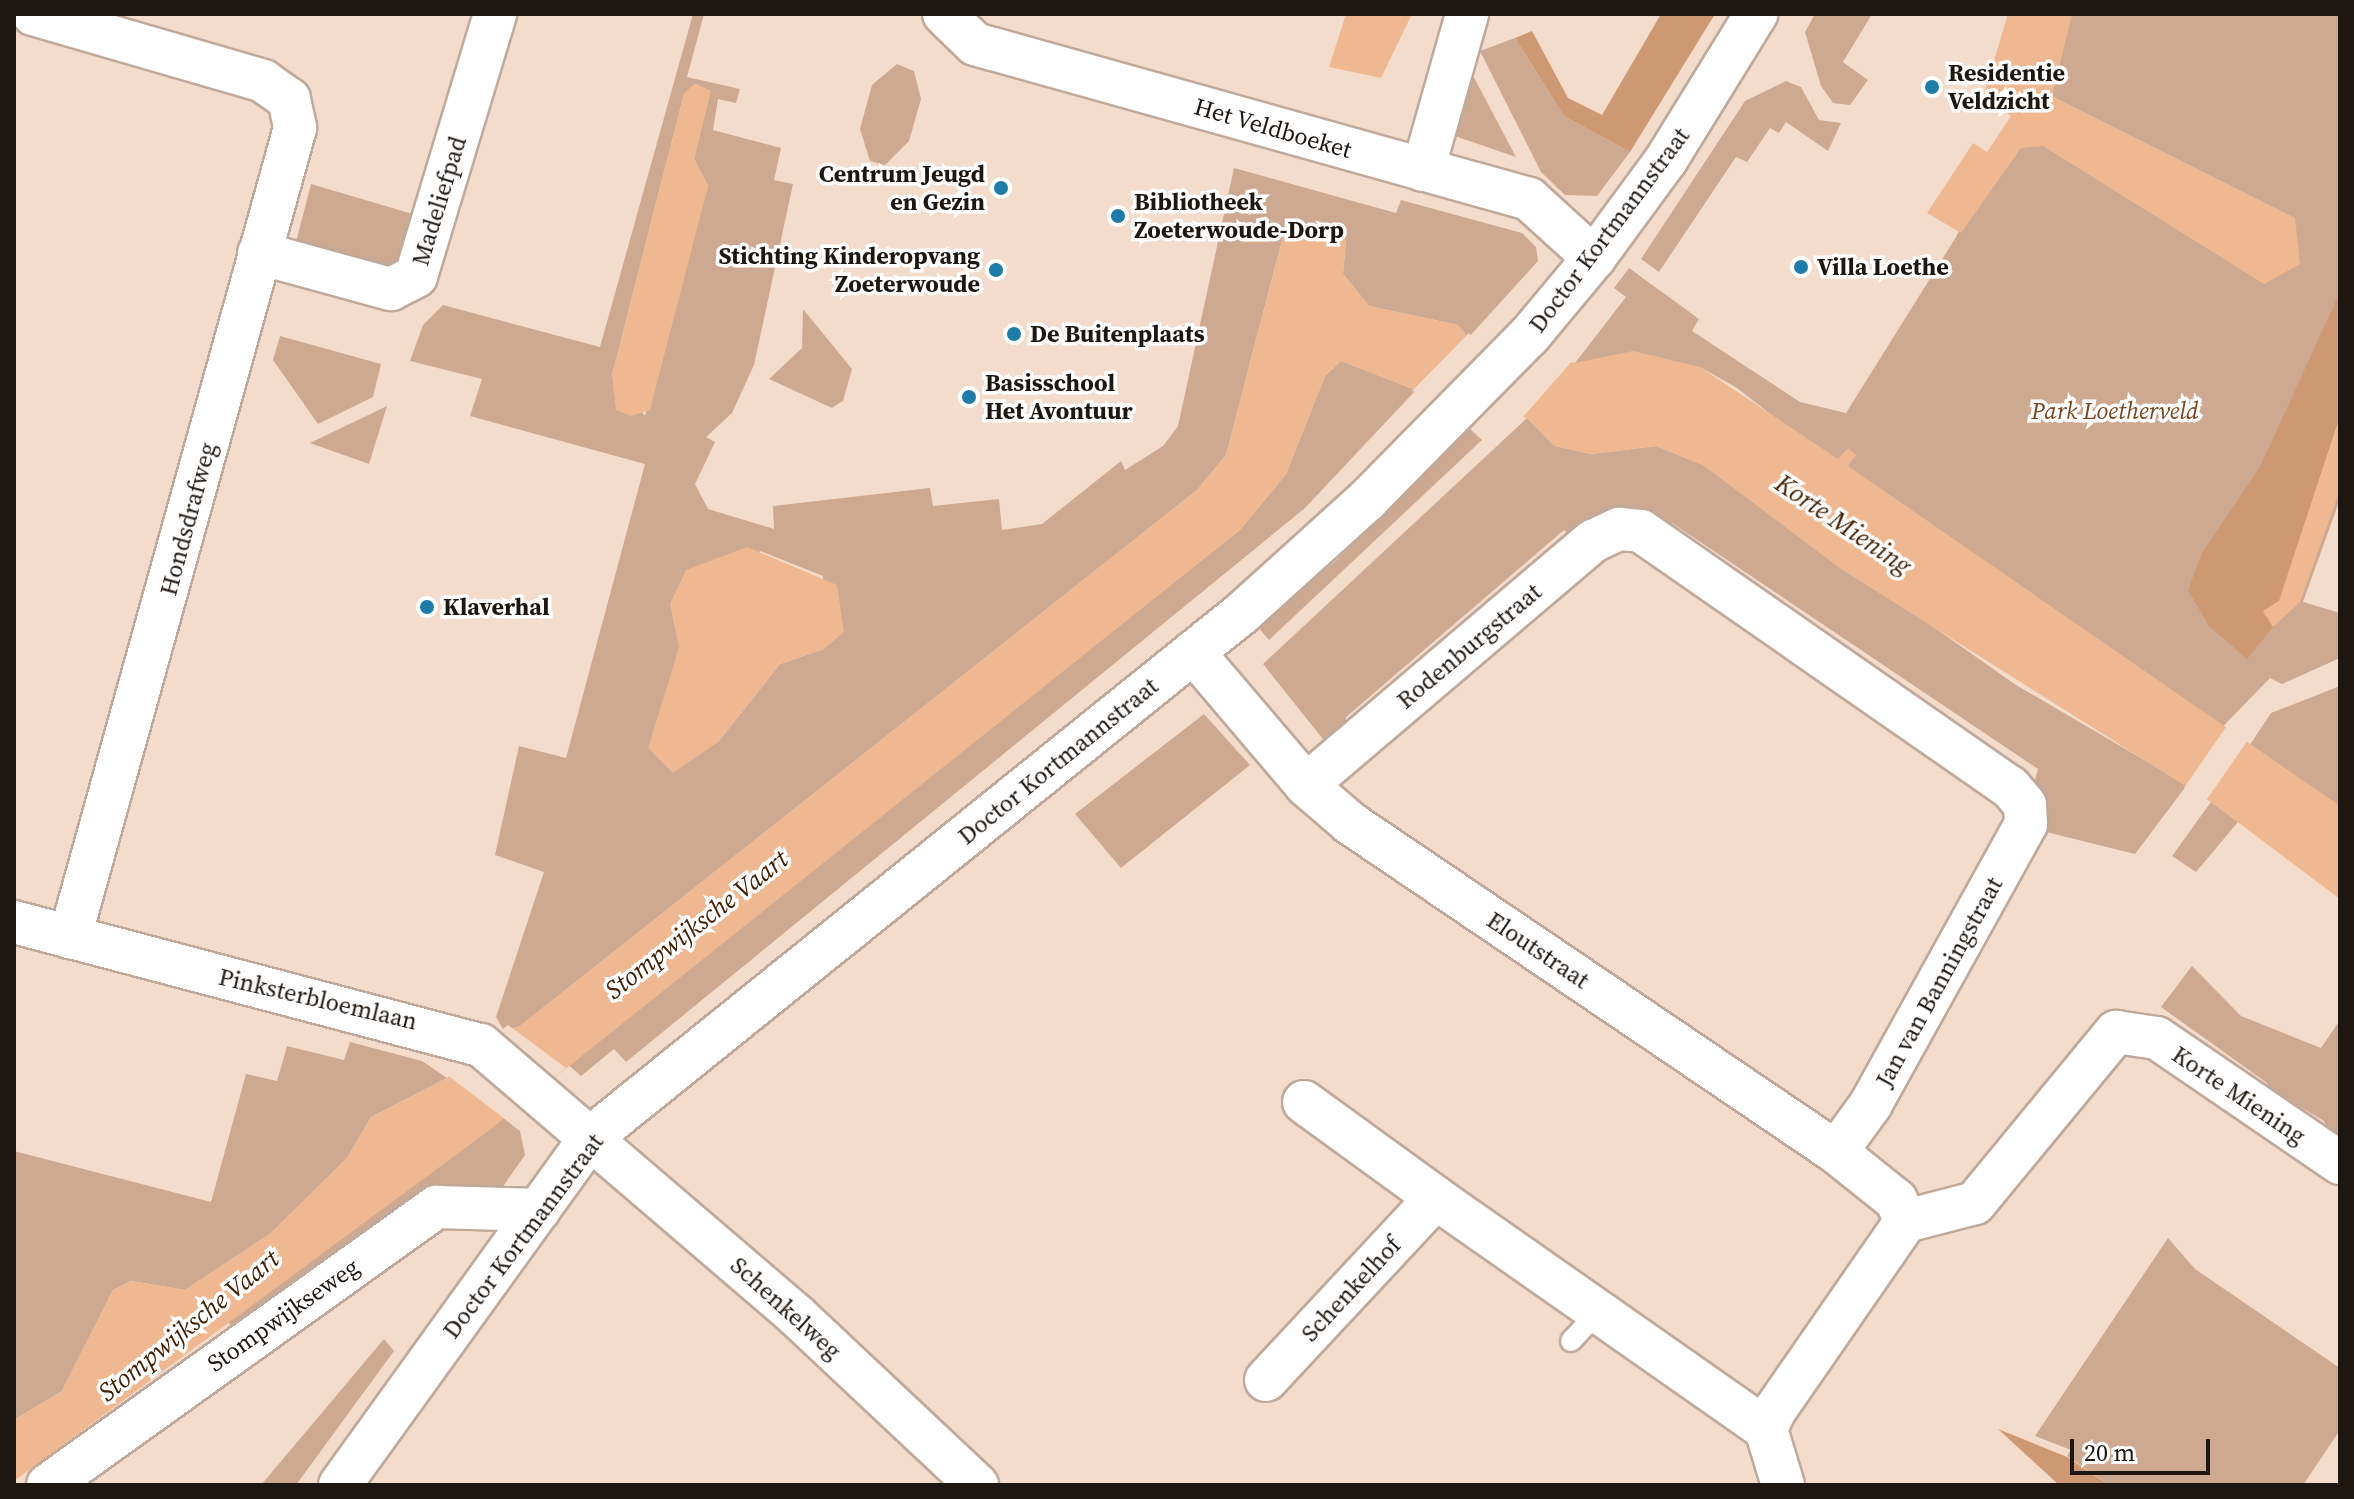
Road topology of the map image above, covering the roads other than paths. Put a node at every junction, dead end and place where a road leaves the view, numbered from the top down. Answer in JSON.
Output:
{"nodes":[{"id":1,"x":33,"y":14,"type":"edge"},
{"id":2,"x":495,"y":14,"type":"edge"},
{"id":3,"x":944,"y":14,"type":"edge"},
{"id":4,"x":1467,"y":14,"type":"edge"},
{"id":5,"x":1756,"y":14,"type":"edge"},
{"id":6,"x":1423,"y":170,"type":"junction"},
{"id":7,"x":259,"y":253,"type":"junction"},
{"id":8,"x":1594,"y":258,"type":"junction"},
{"id":9,"x":1193,"y":652,"type":"junction"},
{"id":10,"x":1306,"y":785,"type":"junction"},
{"id":11,"x":2025,"y":805,"type":"joint"},
{"id":12,"x":14,"y":922,"type":"edge"},
{"id":13,"x":70,"y":937,"type":"junction"},
{"id":14,"x":1304,"y":1102,"type":"dead end"},
{"id":15,"x":590,"y":1138,"type":"junction"},
{"id":16,"x":1836,"y":1152,"type":"junction"},
{"id":17,"x":2340,"y":1163,"type":"edge"},
{"id":18,"x":1436,"y":1198,"type":"junction"},
{"id":19,"x":539,"y":1210,"type":"junction"},
{"id":20,"x":1906,"y":1221,"type":"junction"},
{"id":21,"x":1266,"y":1380,"type":"dead end"},
{"id":22,"x":1766,"y":1429,"type":"junction"},
{"id":23,"x":360,"y":1477,"type":"edge"},
{"id":24,"x":48,"y":1485,"type":"edge"},
{"id":25,"x":977,"y":1485,"type":"edge"},
{"id":26,"x":1783,"y":1485,"type":"edge"}],
"edges":[{"from":1,"to":7,"type":"street","name":"Hondsdrafweg"},
{"from":2,"to":7,"type":"street","name":"Madeliefpad"},
{"from":3,"to":6,"type":"street","name":"Het Veldboeket"},
{"from":4,"to":6,"type":"street"},
{"from":5,"to":8,"type":"street","name":"Doctor Kortmannstraat"},
{"from":6,"to":8,"type":"street","name":"Het Veldboeket"},
{"from":7,"to":13,"type":"street","name":"Hondsdrafweg"},
{"from":8,"to":9,"type":"street","name":"Doctor Kortmannstraat"},
{"from":9,"to":10,"type":"street","name":"Eloutstraat"},
{"from":9,"to":15,"type":"street","name":"Doctor Kortmannstraat"},
{"from":10,"to":11,"type":"street","name":"Rodenburgstraat"},
{"from":10,"to":16,"type":"street","name":"Eloutstraat"},
{"from":11,"to":16,"type":"street","name":"Jan van Banningstraat"},
{"from":12,"to":13,"type":"street","name":"Pinksterbloemlaan"},
{"from":13,"to":15,"type":"street","name":"Pinksterbloemlaan"},
{"from":14,"to":18,"type":"street"},
{"from":15,"to":19,"type":"street","name":"Doctor Kortmannstraat"},
{"from":15,"to":25,"type":"street","name":"Schenkelweg"},
{"from":16,"to":20,"type":"street","name":"Eloutstraat"},
{"from":17,"to":20,"type":"street","name":"Korte Miening"},
{"from":18,"to":21,"type":"street","name":"Schenkelhof"},
{"from":18,"to":22,"type":"street"},
{"from":19,"to":23,"type":"street","name":"Doctor Kortmannstraat"},
{"from":19,"to":24,"type":"street","name":"Stompwijkseweg"},
{"from":20,"to":22,"type":"street"},
{"from":22,"to":26,"type":"street"}]}
